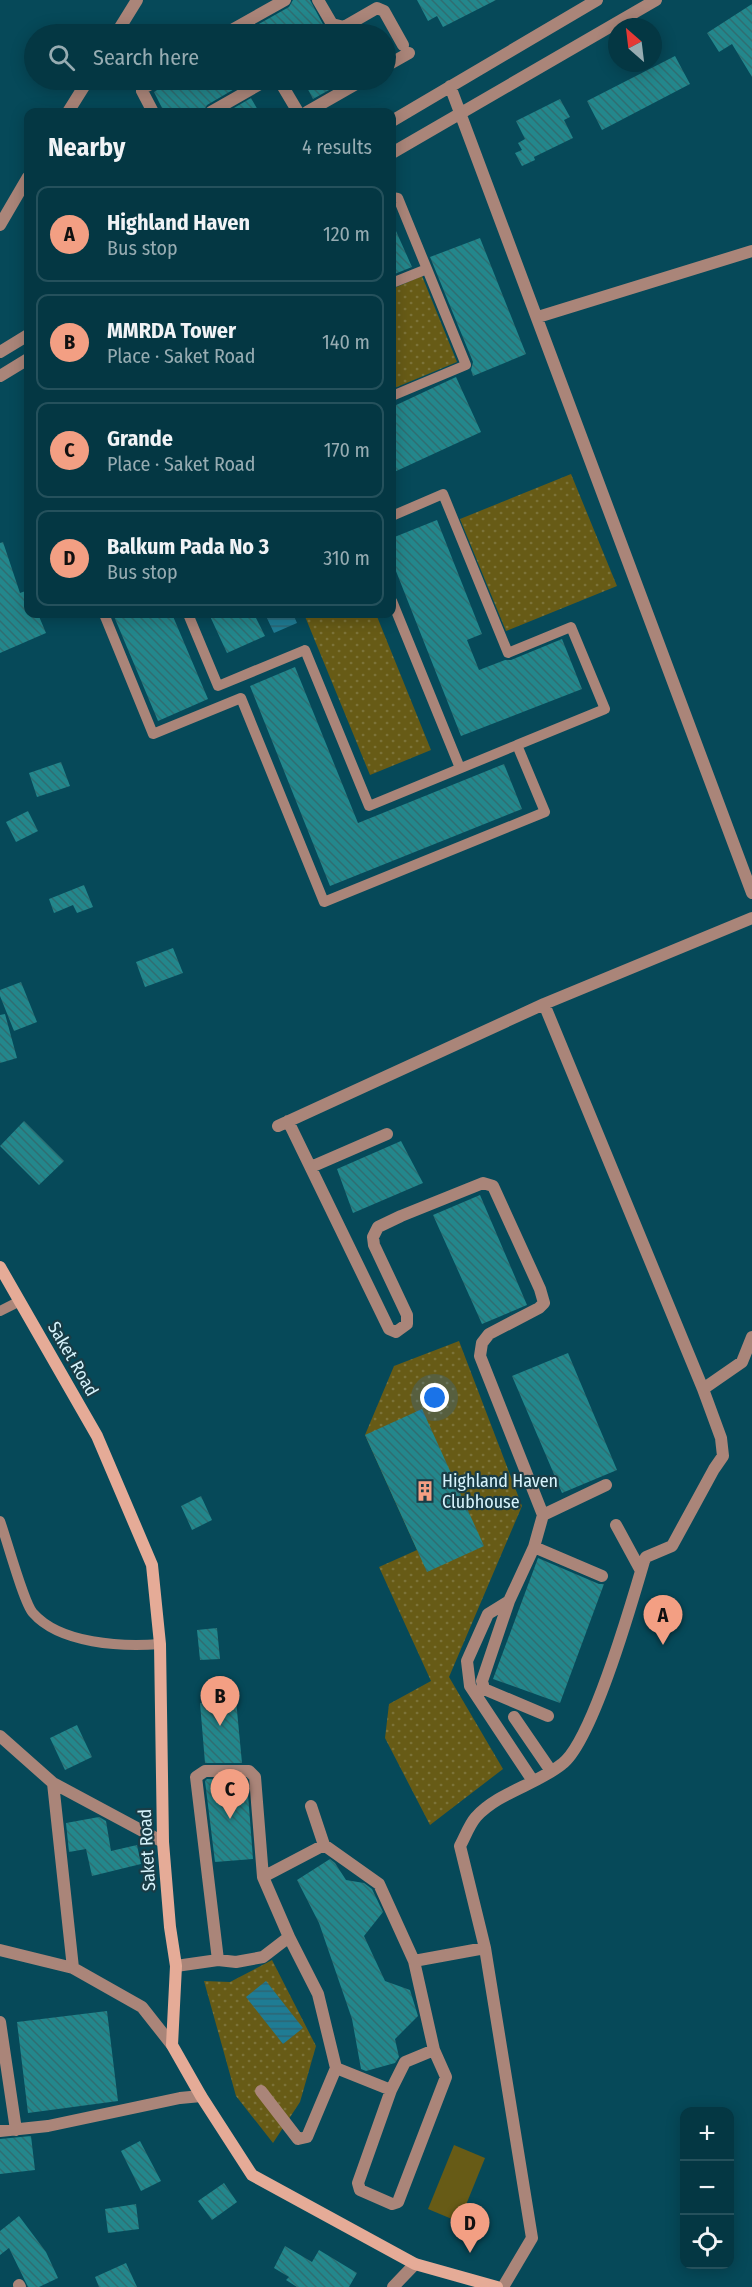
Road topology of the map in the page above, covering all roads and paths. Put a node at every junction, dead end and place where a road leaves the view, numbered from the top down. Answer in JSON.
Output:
{"nodes":[{"id":1,"x":137,"y":0,"type":"edge"},
{"id":2,"x":285,"y":0,"type":"edge"},
{"id":3,"x":318,"y":0,"type":"edge"},
{"id":4,"x":597,"y":0,"type":"edge"},
{"id":5,"x":656,"y":0,"type":"edge"},
{"id":6,"x":122,"y":24,"type":"edge"},
{"id":7,"x":242,"y":24,"type":"edge"},
{"id":8,"x":333,"y":24,"type":"edge"},
{"id":9,"x":354,"y":24,"type":"edge"},
{"id":10,"x":392,"y":24,"type":"edge"},
{"id":11,"x":396,"y":32,"type":"edge"},
{"id":12,"x":396,"y":58,"type":"edge"},
{"id":13,"x":450,"y":86,"type":"junction"},
{"id":14,"x":82,"y":90,"type":"edge"},
{"id":15,"x":143,"y":90,"type":"edge"},
{"id":16,"x":243,"y":90,"type":"edge"},
{"id":17,"x":285,"y":90,"type":"edge"},
{"id":18,"x":346,"y":90,"type":"edge"},
{"id":19,"x":70,"y":108,"type":"edge"},
{"id":20,"x":151,"y":108,"type":"edge"},
{"id":21,"x":217,"y":108,"type":"edge"},
{"id":22,"x":296,"y":108,"type":"edge"},
{"id":23,"x":314,"y":108,"type":"edge"},
{"id":24,"x":461,"y":114,"type":"junction"},
{"id":25,"x":396,"y":119,"type":"edge"},
{"id":26,"x":396,"y":151,"type":"edge"},
{"id":27,"x":24,"y":184,"type":"edge"},
{"id":28,"x":396,"y":198,"type":"edge"},
{"id":29,"x":0,"y":225,"type":"edge"},
{"id":30,"x":752,"y":251,"type":"edge"},
{"id":31,"x":427,"y":268,"type":"junction"},
{"id":32,"x":396,"y":281,"type":"edge"},
{"id":33,"x":538,"y":316,"type":"junction"},
{"id":34,"x":24,"y":337,"type":"edge"},
{"id":35,"x":0,"y":352,"type":"edge"},
{"id":36,"x":24,"y":361,"type":"edge"},
{"id":37,"x":0,"y":376,"type":"edge"},
{"id":38,"x":396,"y":394,"type":"edge"},
{"id":39,"x":396,"y":514,"type":"edge"},
{"id":40,"x":396,"y":611,"type":"edge"},
{"id":41,"x":106,"y":618,"type":"edge"},
{"id":42,"x":190,"y":618,"type":"edge"},
{"id":43,"x":518,"y":745,"type":"junction"},
{"id":44,"x":460,"y":768,"type":"junction"},
{"id":45,"x":752,"y":893,"type":"edge"},
{"id":46,"x":752,"y":918,"type":"edge"},
{"id":47,"x":544,"y":1004,"type":"junction"},
{"id":48,"x":387,"y":1134,"type":"dead end"},
{"id":49,"x":311,"y":1167,"type":"junction"},
{"id":50,"x":0,"y":1267,"type":"edge"},
{"id":51,"x":20,"y":1301,"type":"junction"},
{"id":52,"x":0,"y":1311,"type":"edge"},
{"id":53,"x":752,"y":1337,"type":"edge"},
{"id":54,"x":703,"y":1389,"type":"junction"},
{"id":55,"x":606,"y":1485,"type":"dead end"},
{"id":56,"x":543,"y":1515,"type":"junction"},
{"id":57,"x":0,"y":1521,"type":"edge"},
{"id":58,"x":616,"y":1525,"type":"dead end"},
{"id":59,"x":534,"y":1547,"type":"junction"},
{"id":60,"x":641,"y":1571,"type":"junction"},
{"id":61,"x":602,"y":1576,"type":"dead end"},
{"id":62,"x":509,"y":1601,"type":"junction"},
{"id":63,"x":160,"y":1644,"type":"junction"},
{"id":64,"x":548,"y":1716,"type":"dead end"},
{"id":65,"x":514,"y":1718,"type":"dead end"},
{"id":66,"x":0,"y":1736,"type":"edge"},
{"id":67,"x":551,"y":1771,"type":"junction"},
{"id":68,"x":533,"y":1781,"type":"junction"},
{"id":69,"x":53,"y":1783,"type":"junction"},
{"id":70,"x":311,"y":1806,"type":"dead end"},
{"id":71,"x":163,"y":1842,"type":"junction"},
{"id":72,"x":324,"y":1845,"type":"junction"},
{"id":73,"x":263,"y":1876,"type":"junction"},
{"id":74,"x":290,"y":1937,"type":"junction"},
{"id":75,"x":485,"y":1948,"type":"junction"},
{"id":76,"x":0,"y":1950,"type":"edge"},
{"id":77,"x":218,"y":1959,"type":"junction"},
{"id":78,"x":414,"y":1962,"type":"junction"},
{"id":79,"x":176,"y":1966,"type":"junction"},
{"id":80,"x":73,"y":1968,"type":"junction"},
{"id":81,"x":0,"y":2022,"type":"edge"},
{"id":82,"x":172,"y":2045,"type":"junction"},
{"id":83,"x":434,"y":2050,"type":"junction"},
{"id":84,"x":336,"y":2068,"type":"junction"},
{"id":85,"x":391,"y":2090,"type":"junction"},
{"id":86,"x":261,"y":2091,"type":"dead end"},
{"id":87,"x":201,"y":2096,"type":"junction"},
{"id":88,"x":15,"y":2130,"type":"junction"},
{"id":89,"x":0,"y":2131,"type":"edge"},
{"id":90,"x":415,"y":2264,"type":"junction"},
{"id":91,"x":393,"y":2287,"type":"edge"},
{"id":92,"x":497,"y":2287,"type":"edge"},
{"id":93,"x":503,"y":2287,"type":"edge"}],
"edges":[{"from":1,"to":6,"type":"street"},
{"from":2,"to":7,"type":"street"},
{"from":3,"to":8,"type":"street"},
{"from":4,"to":13,"type":"street"},
{"from":5,"to":24,"type":"street"},
{"from":9,"to":10,"type":"street"},
{"from":11,"to":12,"type":"street"},
{"from":13,"to":24,"type":"street"},
{"from":13,"to":25,"type":"street"},
{"from":14,"to":19,"type":"street"},
{"from":15,"to":20,"type":"street"},
{"from":16,"to":21,"type":"street"},
{"from":17,"to":22,"type":"street"},
{"from":18,"to":23,"type":"street"},
{"from":24,"to":26,"type":"street"},
{"from":24,"to":33,"type":"street"},
{"from":27,"to":29,"type":"street"},
{"from":28,"to":31,"type":"lane"},
{"from":30,"to":33,"type":"street"},
{"from":31,"to":32,"type":"lane"},
{"from":31,"to":38,"type":"lane"},
{"from":33,"to":45,"type":"street"},
{"from":34,"to":35,"type":"street"},
{"from":36,"to":37,"type":"street"},
{"from":39,"to":43,"type":"lane"},
{"from":40,"to":44,"type":"lane"},
{"from":41,"to":43,"type":"lane"},
{"from":42,"to":44,"type":"lane"},
{"from":43,"to":44,"type":"lane"},
{"from":46,"to":47,"type":"street"},
{"from":47,"to":49,"type":"street"},
{"from":47,"to":54,"type":"street"},
{"from":48,"to":49,"type":"street"},
{"from":49,"to":56,"type":"street"},
{"from":50,"to":51,"type":"main road","name":"Saket Road"},
{"from":51,"to":52,"type":"lane"},
{"from":51,"to":63,"type":"main road","name":"Saket Road"},
{"from":53,"to":54,"type":"street"},
{"from":54,"to":60,"type":"street"},
{"from":55,"to":56,"type":"street"},
{"from":56,"to":59,"type":"street"},
{"from":57,"to":63,"type":"lane"},
{"from":58,"to":60,"type":"street"},
{"from":59,"to":61,"type":"street"},
{"from":59,"to":62,"type":"street"},
{"from":60,"to":67,"type":"street"},
{"from":62,"to":64,"type":"street"},
{"from":62,"to":68,"type":"street"},
{"from":63,"to":71,"type":"main road","name":"Saket Road"},
{"from":65,"to":67,"type":"street"},
{"from":66,"to":69,"type":"street"},
{"from":67,"to":68,"type":"street"},
{"from":68,"to":75,"type":"street"},
{"from":69,"to":71,"type":"street"},
{"from":69,"to":80,"type":"street"},
{"from":70,"to":72,"type":"street"},
{"from":71,"to":79,"type":"main road","name":"Saket Road"},
{"from":72,"to":73,"type":"street"},
{"from":72,"to":78,"type":"street"},
{"from":73,"to":74,"type":"street"},
{"from":73,"to":77,"type":"street"},
{"from":74,"to":77,"type":"street"},
{"from":74,"to":84,"type":"street"},
{"from":75,"to":78,"type":"street"},
{"from":75,"to":93,"type":"street"},
{"from":76,"to":80,"type":"street"},
{"from":77,"to":79,"type":"street"},
{"from":78,"to":83,"type":"street"},
{"from":79,"to":82,"type":"main road","name":"Saket Road"},
{"from":80,"to":82,"type":"street"},
{"from":81,"to":88,"type":"street"},
{"from":82,"to":87,"type":"main road"},
{"from":83,"to":85,"type":"street"},
{"from":83,"to":85,"type":"street"},
{"from":84,"to":85,"type":"street"},
{"from":84,"to":86,"type":"street"},
{"from":87,"to":88,"type":"street"},
{"from":87,"to":90,"type":"main road"},
{"from":88,"to":89,"type":"street"},
{"from":90,"to":91,"type":"street"},
{"from":90,"to":92,"type":"main road"}]}
